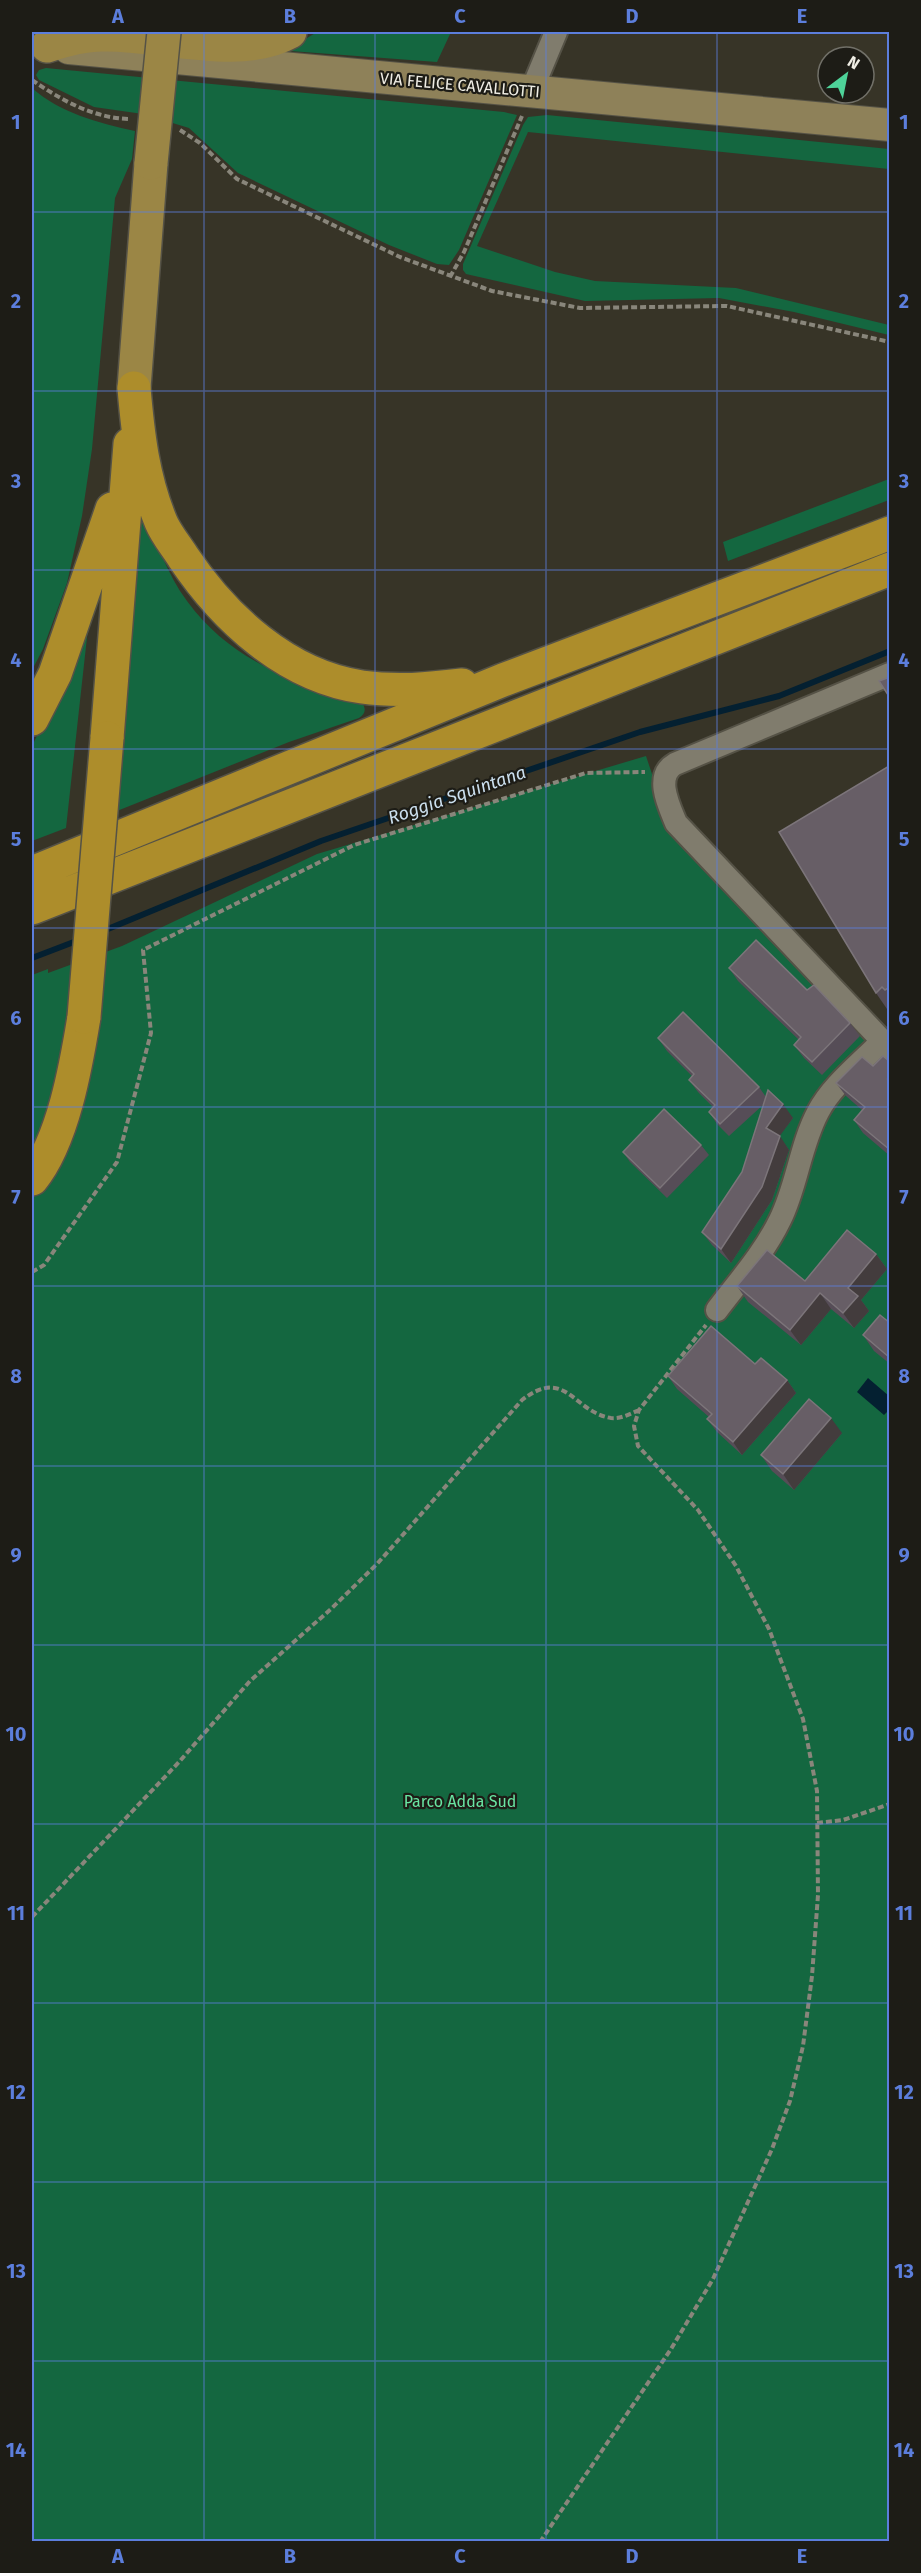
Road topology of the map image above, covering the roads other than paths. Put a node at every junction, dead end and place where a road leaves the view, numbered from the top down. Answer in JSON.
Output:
{"nodes":[{"id":1,"x":164,"y":32,"type":"edge"},
{"id":2,"x":290,"y":32,"type":"edge"},
{"id":3,"x":556,"y":32,"type":"edge"},
{"id":4,"x":39,"y":45,"type":"edge"},
{"id":5,"x":531,"y":92,"type":"junction"},
{"id":6,"x":890,"y":125,"type":"edge"},
{"id":7,"x":134,"y":388,"type":"junction"},
{"id":8,"x":129,"y":456,"type":"junction"},
{"id":9,"x":890,"y":532,"type":"edge"},
{"id":10,"x":890,"y":569,"type":"edge"},
{"id":11,"x":890,"y":674,"type":"edge"},
{"id":12,"x":503,"y":680,"type":"junction"},
{"id":13,"x":32,"y":719,"type":"edge"},
{"id":14,"x":32,"y":873,"type":"edge"},
{"id":15,"x":32,"y":908,"type":"edge"},
{"id":16,"x":886,"y":1045,"type":"edge"},
{"id":17,"x":32,"y":1179,"type":"edge"},
{"id":18,"x":717,"y":1310,"type":"road end"}],
"edges":[{"from":1,"to":7,"type":"main road","bridge":true},
{"from":2,"to":4,"type":"main road"},
{"from":3,"to":5,"type":"street"},
{"from":4,"to":5,"type":"street","name":"VIA FELICE CAVALLOTTI"},
{"from":5,"to":6,"type":"street","name":"VIA FELICE CAVALLOTTI"},
{"from":7,"to":8,"type":"highway"},
{"from":7,"to":12,"type":"highway"},
{"from":8,"to":13,"type":"highway"},
{"from":8,"to":17,"type":"highway","bridge":true},
{"from":9,"to":12,"type":"highway"},
{"from":10,"to":15,"type":"highway"},
{"from":11,"to":16,"type":"street"},
{"from":12,"to":14,"type":"highway"},
{"from":16,"to":18,"type":"street"}]}
